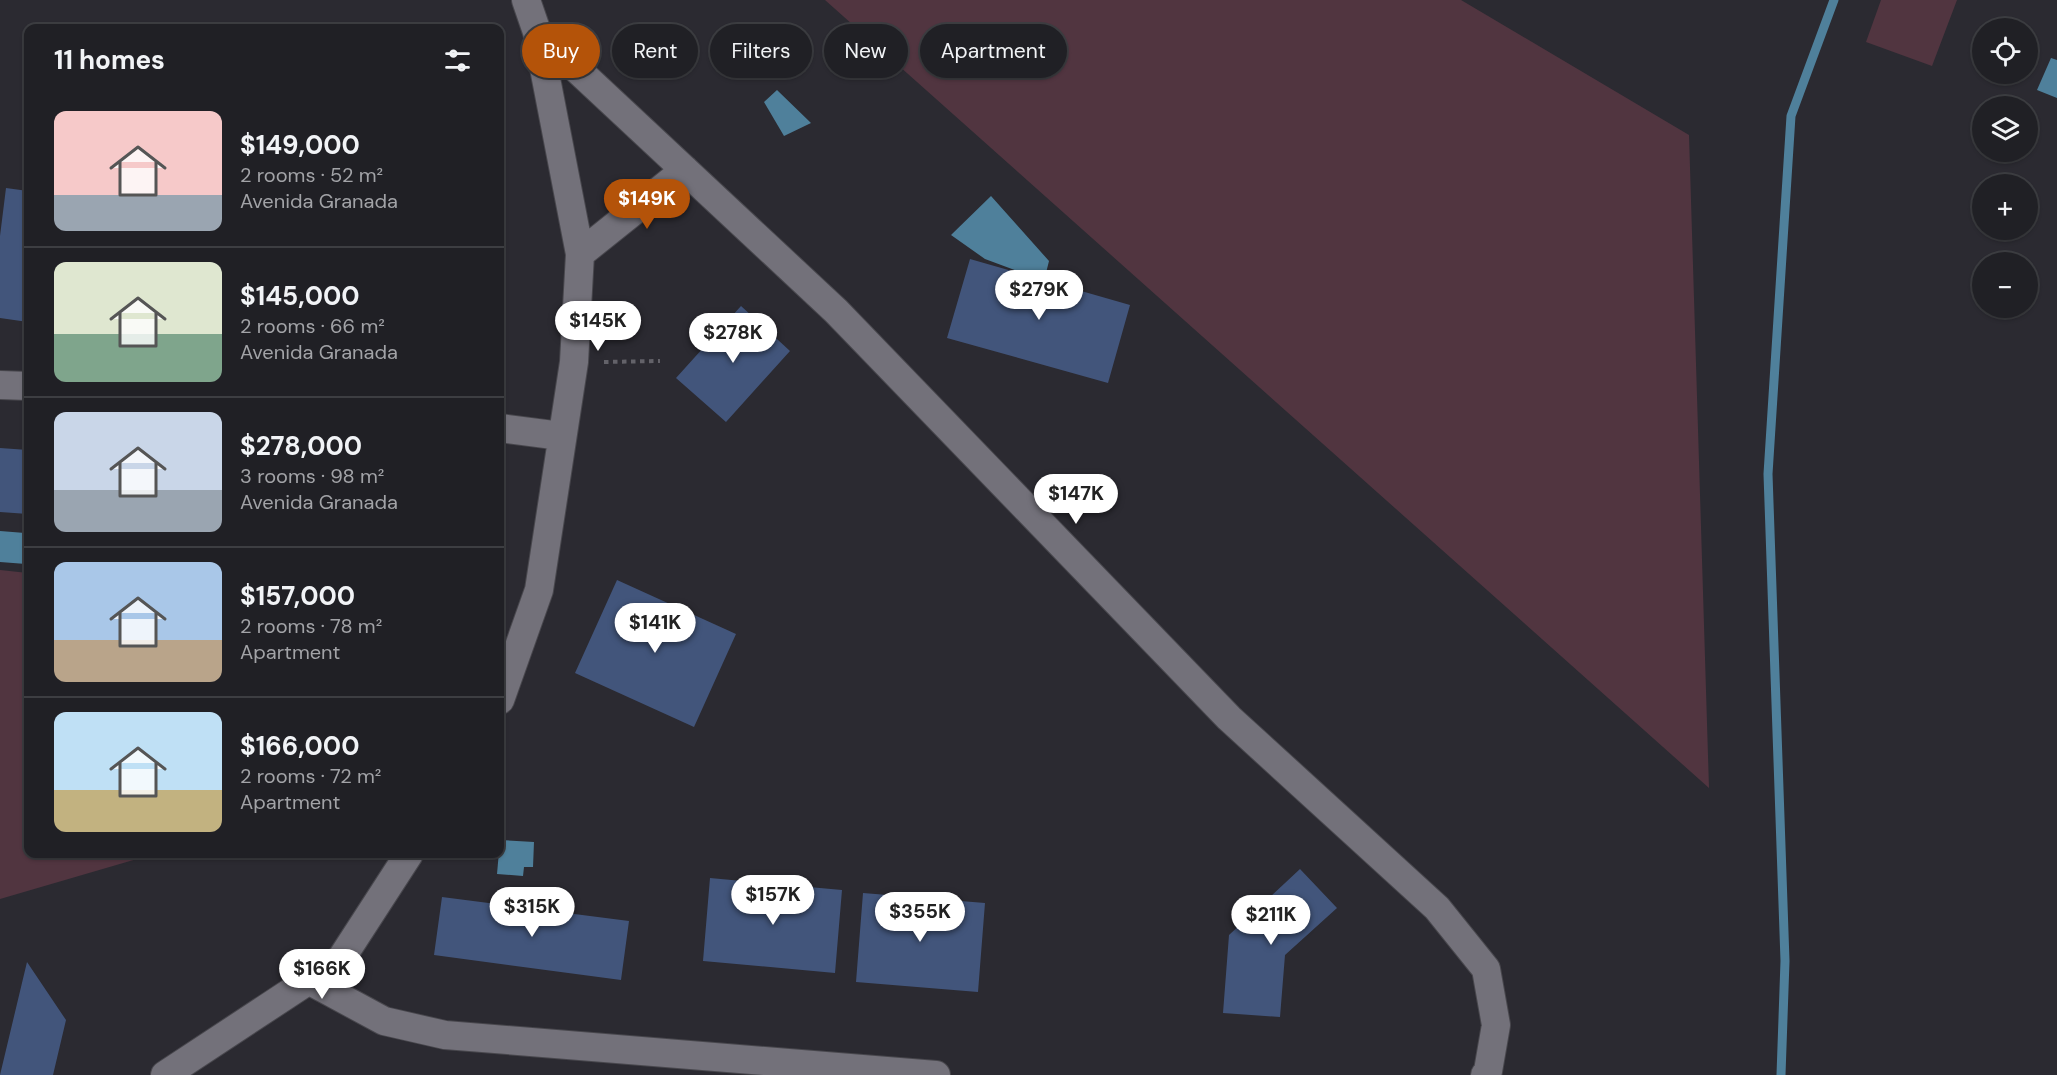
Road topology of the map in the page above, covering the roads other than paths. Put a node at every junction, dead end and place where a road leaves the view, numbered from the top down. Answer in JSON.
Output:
{"nodes":[{"id":1,"x":526,"y":0,"type":"edge"},
{"id":2,"x":534,"y":24,"type":"edge"},
{"id":3,"x":546,"y":78,"type":"edge"},
{"id":4,"x":586,"y":78,"type":"edge"},
{"id":5,"x":685,"y":170,"type":"junction"},
{"id":6,"x":580,"y":254,"type":"junction"},
{"id":7,"x":0,"y":385,"type":"edge"},
{"id":8,"x":24,"y":386,"type":"edge"},
{"id":9,"x":504,"y":429,"type":"edge"},
{"id":10,"x":561,"y":436,"type":"junction"},
{"id":11,"x":504,"y":689,"type":"edge"},
{"id":12,"x":406,"y":858,"type":"edge"},
{"id":13,"x":310,"y":981,"type":"junction"},
{"id":14,"x":165,"y":1075,"type":"edge"},
{"id":15,"x":936,"y":1075,"type":"edge"},
{"id":16,"x":1485,"y":1075,"type":"edge"}],
"edges":[{"from":1,"to":2,"type":"street"},
{"from":3,"to":6,"type":"street"},
{"from":4,"to":5,"type":"street"},
{"from":5,"to":6,"type":"street"},
{"from":5,"to":16,"type":"street"},
{"from":6,"to":10,"type":"street"},
{"from":7,"to":8,"type":"street"},
{"from":9,"to":10,"type":"street"},
{"from":10,"to":11,"type":"street"},
{"from":12,"to":13,"type":"street"},
{"from":13,"to":14,"type":"street"},
{"from":13,"to":15,"type":"street"}]}
